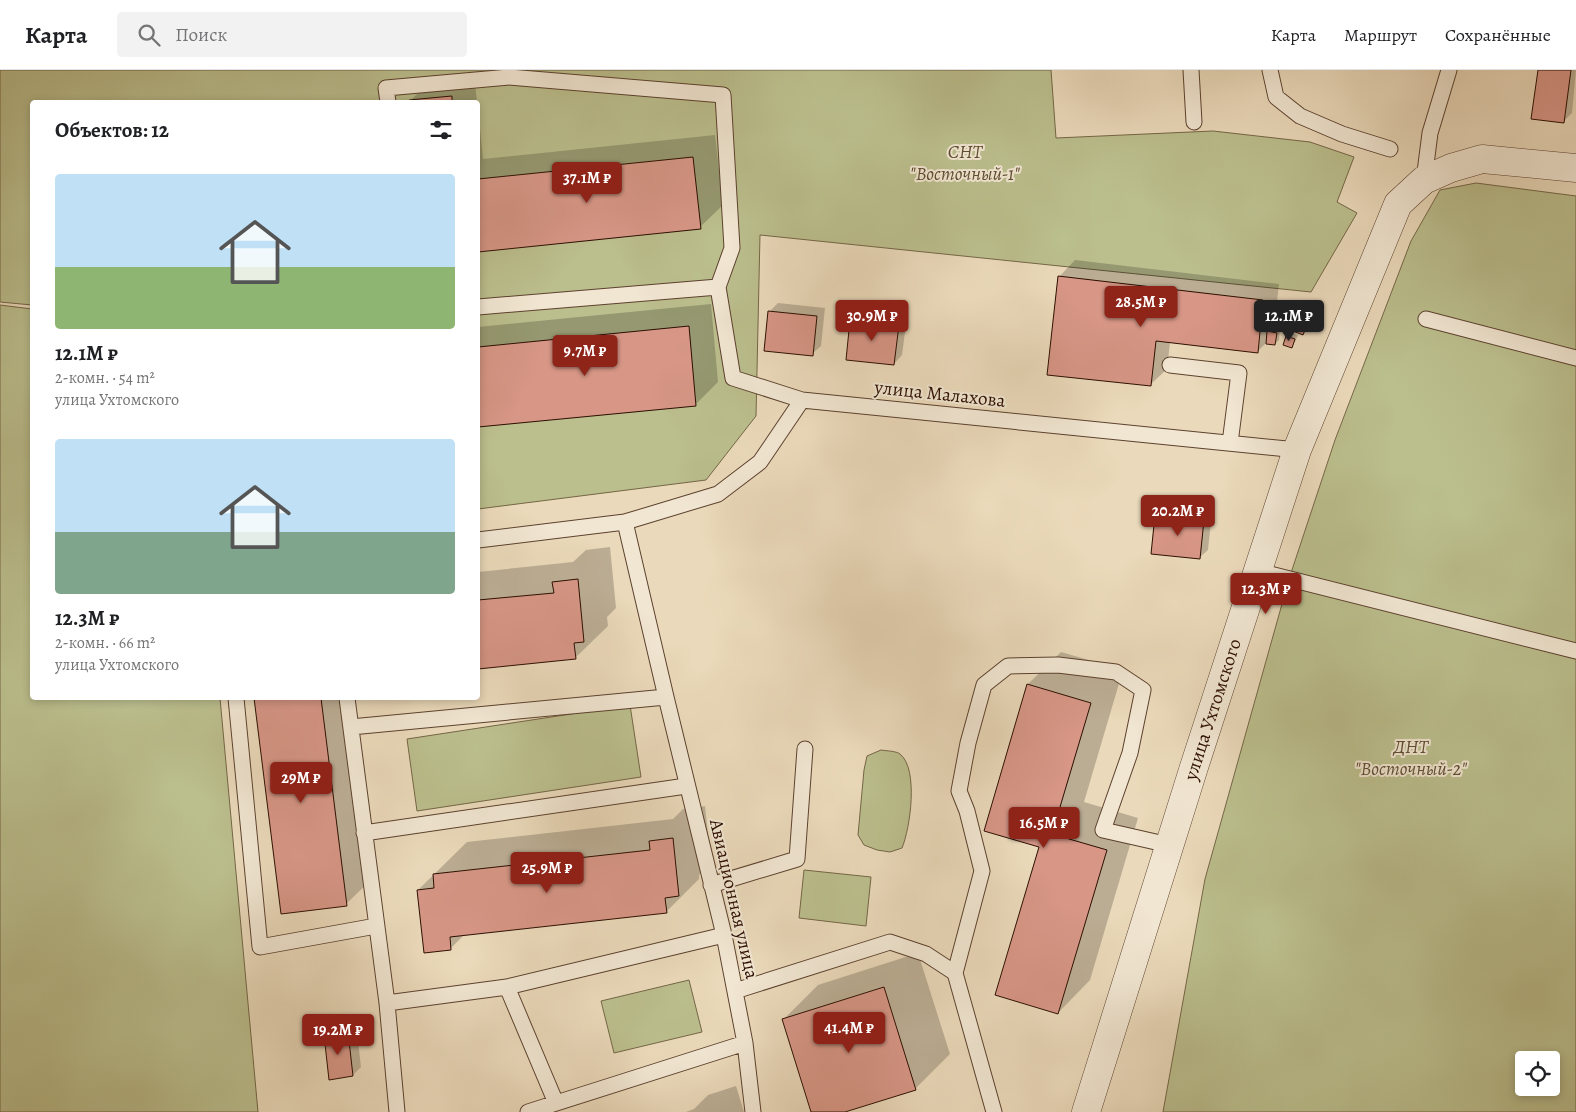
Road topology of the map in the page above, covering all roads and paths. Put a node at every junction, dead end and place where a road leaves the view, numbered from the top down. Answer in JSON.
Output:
{"nodes":[{"id":1,"x":1191,"y":70,"type":"edge"},
{"id":2,"x":1270,"y":70,"type":"edge"},
{"id":3,"x":1449,"y":70,"type":"edge"},
{"id":4,"x":388,"y":100,"type":"edge"},
{"id":5,"x":1194,"y":122,"type":"dead end"},
{"id":6,"x":1390,"y":150,"type":"dead end"},
{"id":7,"x":1576,"y":168,"type":"edge"},
{"id":8,"x":1424,"y":180,"type":"junction"},
{"id":9,"x":718,"y":287,"type":"junction"},
{"id":10,"x":480,"y":307,"type":"edge"},
{"id":11,"x":1426,"y":319,"type":"dead end"},
{"id":12,"x":1576,"y":358,"type":"edge"},
{"id":13,"x":1170,"y":365,"type":"dead end"},
{"id":14,"x":802,"y":400,"type":"junction"},
{"id":15,"x":1230,"y":443,"type":"junction"},
{"id":16,"x":1297,"y":450,"type":"junction"},
{"id":17,"x":626,"y":522,"type":"junction"},
{"id":18,"x":480,"y":540,"type":"edge"},
{"id":19,"x":1258,"y":571,"type":"junction"},
{"id":20,"x":1576,"y":651,"type":"edge"},
{"id":21,"x":666,"y":696,"type":"junction"},
{"id":22,"x":236,"y":700,"type":"edge"},
{"id":23,"x":347,"y":700,"type":"edge"},
{"id":24,"x":351,"y":727,"type":"junction"},
{"id":25,"x":804,"y":748,"type":"dead end"},
{"id":26,"x":686,"y":786,"type":"junction"},
{"id":27,"x":364,"y":833,"type":"junction"},
{"id":28,"x":1170,"y":846,"type":"junction"},
{"id":29,"x":711,"y":885,"type":"junction"},
{"id":30,"x":376,"y":926,"type":"junction"},
{"id":31,"x":724,"y":936,"type":"junction"},
{"id":32,"x":956,"y":973,"type":"junction"},
{"id":33,"x":507,"y":987,"type":"junction"},
{"id":34,"x":735,"y":991,"type":"junction"},
{"id":35,"x":387,"y":1003,"type":"junction"},
{"id":36,"x":745,"y":1043,"type":"junction"},
{"id":37,"x":556,"y":1103,"type":"junction"},
{"id":38,"x":397,"y":1112,"type":"edge"},
{"id":39,"x":528,"y":1112,"type":"edge"},
{"id":40,"x":753,"y":1112,"type":"edge"},
{"id":41,"x":994,"y":1112,"type":"edge"},
{"id":42,"x":1086,"y":1112,"type":"edge"}],
"edges":[{"from":1,"to":5,"type":"lane"},
{"from":2,"to":6,"type":"lane"},
{"from":3,"to":8,"type":"lane"},
{"from":4,"to":9,"type":"lane"},
{"from":7,"to":8,"type":"street","name":"улица Ухтомского"},
{"from":8,"to":16,"type":"street","name":"улица Ухтомского"},
{"from":9,"to":10,"type":"lane"},
{"from":9,"to":14,"type":"lane","name":"улица Малахова"},
{"from":11,"to":12,"type":"lane"},
{"from":13,"to":15,"type":"lane"},
{"from":14,"to":15,"type":"lane","name":"улица Малахова"},
{"from":14,"to":17,"type":"lane"},
{"from":15,"to":16,"type":"lane","name":"улица Малахова"},
{"from":16,"to":19,"type":"street","name":"улица Ухтомского"},
{"from":17,"to":18,"type":"lane"},
{"from":17,"to":21,"type":"lane","name":"Авиационная улица"},
{"from":19,"to":20,"type":"lane"},
{"from":19,"to":28,"type":"street","name":"улица Ухтомского"},
{"from":21,"to":24,"type":"lane"},
{"from":21,"to":26,"type":"lane","name":"Авиационная улица"},
{"from":22,"to":30,"type":"lane"},
{"from":23,"to":24,"type":"lane"},
{"from":24,"to":27,"type":"lane"},
{"from":25,"to":29,"type":"lane"},
{"from":26,"to":27,"type":"lane"},
{"from":26,"to":29,"type":"lane","name":"Авиационная улица"},
{"from":27,"to":30,"type":"lane"},
{"from":28,"to":32,"type":"lane"},
{"from":28,"to":42,"type":"street","name":"улица Ухтомского"},
{"from":29,"to":31,"type":"lane","name":"Авиационная улица"},
{"from":30,"to":35,"type":"lane"},
{"from":31,"to":33,"type":"lane"},
{"from":31,"to":34,"type":"lane","name":"Авиационная улица"},
{"from":32,"to":34,"type":"lane"},
{"from":32,"to":41,"type":"lane"},
{"from":33,"to":35,"type":"lane"},
{"from":33,"to":37,"type":"lane"},
{"from":34,"to":36,"type":"lane","name":"Авиационная улица"},
{"from":35,"to":38,"type":"lane"},
{"from":36,"to":37,"type":"lane"},
{"from":36,"to":40,"type":"lane","name":"Авиационная улица"},
{"from":37,"to":39,"type":"lane"}]}
